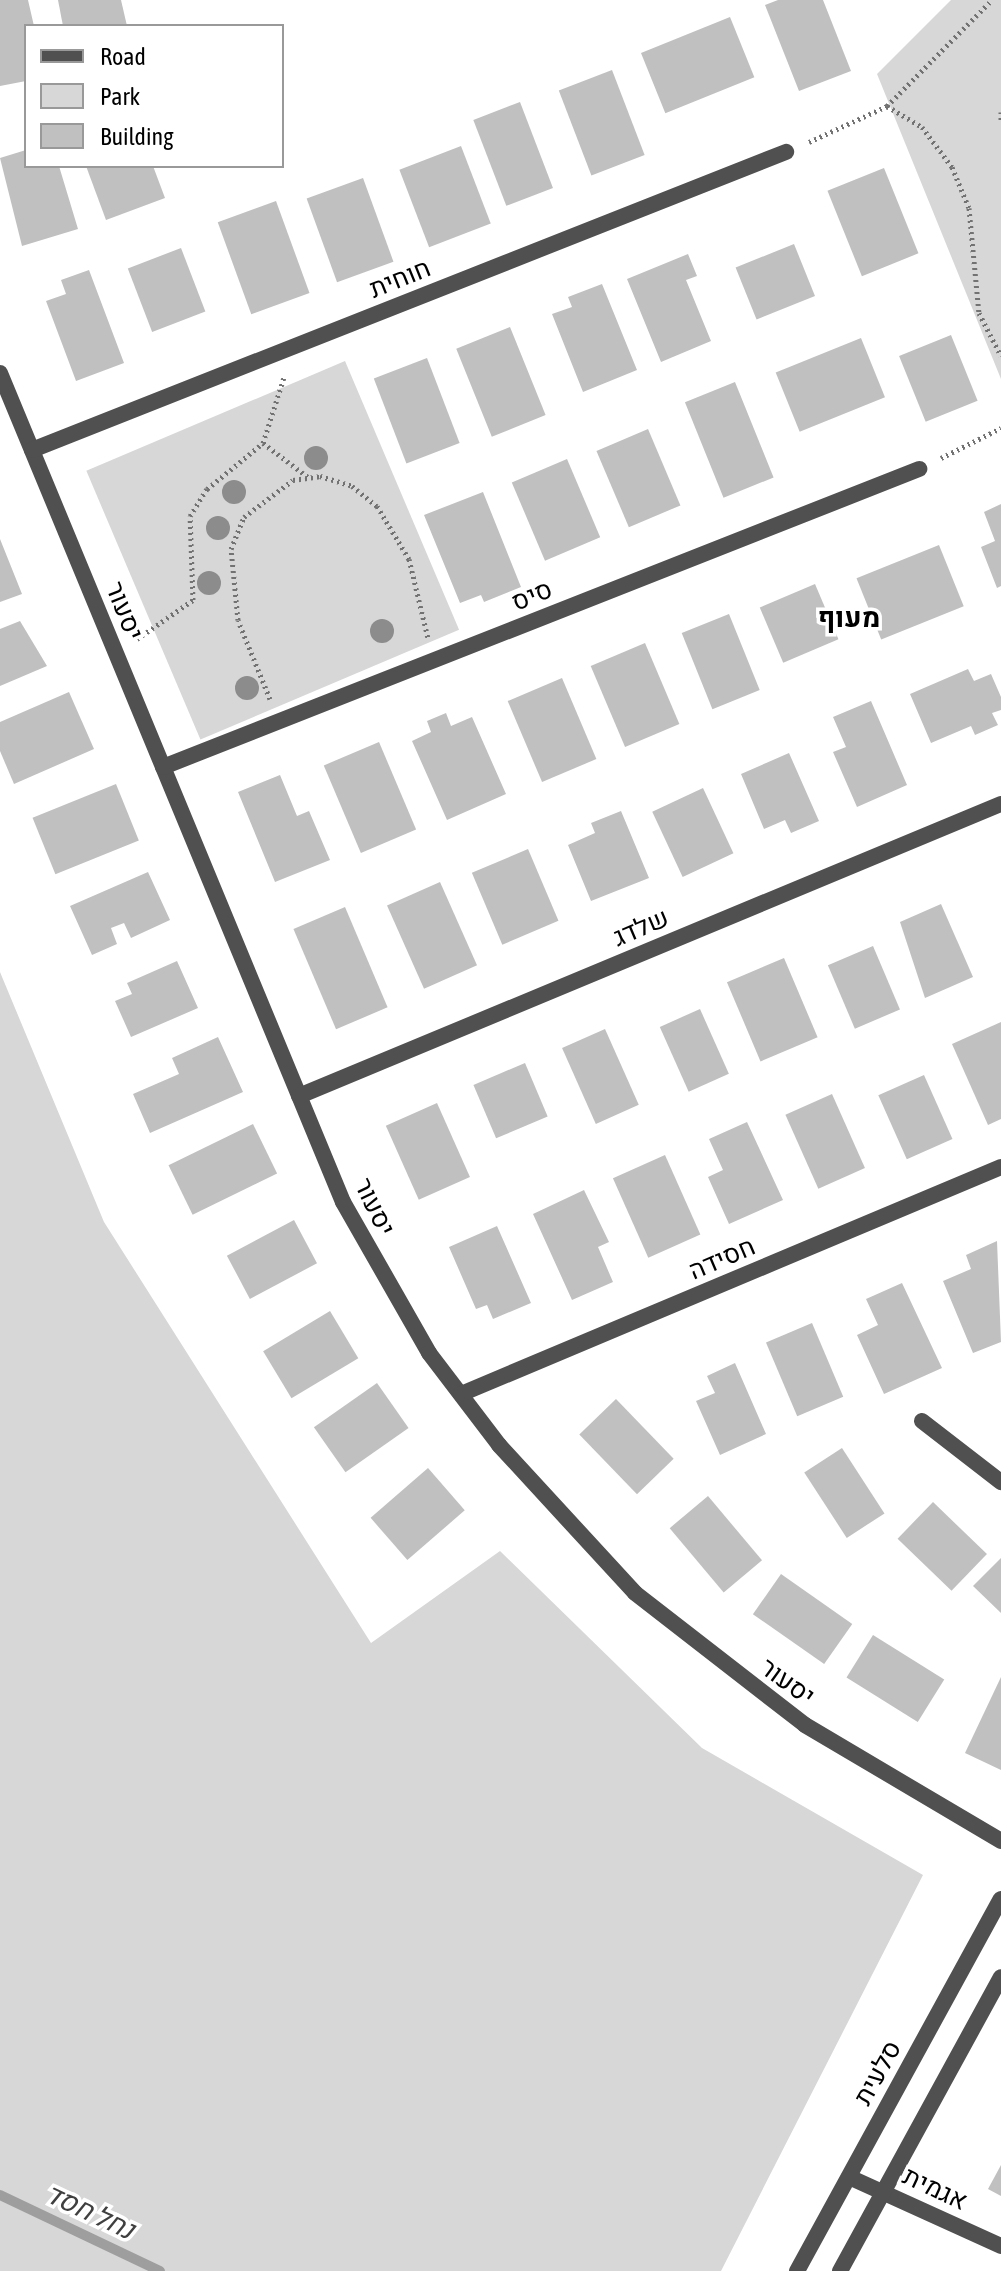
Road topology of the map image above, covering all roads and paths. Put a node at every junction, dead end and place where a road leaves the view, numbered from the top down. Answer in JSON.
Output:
{"nodes":[{"id":1,"x":992,"y":0,"type":"edge"},
{"id":2,"x":887,"y":106,"type":"junction"},
{"id":3,"x":1001,"y":112,"type":"edge"},
{"id":4,"x":1001,"y":120,"type":"edge"},
{"id":5,"x":786,"y":152,"type":"joint"},
{"id":6,"x":294,"y":347,"type":"junction"},
{"id":7,"x":1001,"y":356,"type":"edge"},
{"id":8,"x":0,"y":373,"type":"edge"},
{"id":9,"x":1001,"y":428,"type":"edge"},
{"id":10,"x":263,"y":443,"type":"junction"},
{"id":11,"x":32,"y":450,"type":"junction"},
{"id":12,"x":919,"y":469,"type":"joint"},
{"id":13,"x":309,"y":477,"type":"junction"},
{"id":14,"x":116,"y":653,"type":"junction"},
{"id":15,"x":433,"y":661,"type":"junction"},
{"id":16,"x":279,"y":722,"type":"junction"},
{"id":17,"x":163,"y":767,"type":"junction"},
{"id":18,"x":1001,"y":804,"type":"edge"},
{"id":19,"x":299,"y":1096,"type":"junction"},
{"id":20,"x":1001,"y":1167,"type":"edge"},
{"id":21,"x":461,"y":1394,"type":"junction"},
{"id":22,"x":922,"y":1421,"type":"dead end"},
{"id":23,"x":1001,"y":1482,"type":"edge"},
{"id":24,"x":1001,"y":1841,"type":"edge"},
{"id":25,"x":1001,"y":1899,"type":"edge"},
{"id":26,"x":1001,"y":1977,"type":"edge"},
{"id":27,"x":849,"y":2177,"type":"junction"},
{"id":28,"x":883,"y":2192,"type":"junction"},
{"id":29,"x":1001,"y":2246,"type":"edge"},
{"id":30,"x":797,"y":2271,"type":"edge"},
{"id":31,"x":840,"y":2271,"type":"edge"}],
"edges":[{"from":1,"to":2,"type":"path"},
{"from":2,"to":5,"type":"path"},
{"from":2,"to":7,"type":"path"},
{"from":3,"to":4,"type":"path"},
{"from":5,"to":6,"type":"street","name":"חוחית"},
{"from":6,"to":10,"type":"path"},
{"from":6,"to":11,"type":"street","name":"חוחית"},
{"from":8,"to":11,"type":"street","name":"יסעור"},
{"from":9,"to":12,"type":"path"},
{"from":10,"to":13,"type":"path"},
{"from":10,"to":14,"type":"path"},
{"from":11,"to":14,"type":"street","name":"יסעור"},
{"from":12,"to":15,"type":"street","name":"סיס"},
{"from":13,"to":15,"type":"path"},
{"from":13,"to":16,"type":"path"},
{"from":14,"to":17,"type":"street","name":"יסעור"},
{"from":15,"to":16,"type":"street","name":"סיס"},
{"from":16,"to":17,"type":"street","name":"סיס"},
{"from":17,"to":19,"type":"street","name":"יסעור"},
{"from":18,"to":19,"type":"street","name":"שלדג"},
{"from":19,"to":21,"type":"street","name":"יסעור"},
{"from":20,"to":21,"type":"street","name":"חסידה"},
{"from":21,"to":24,"type":"street","name":"יסעור"},
{"from":22,"to":23,"type":"street"},
{"from":25,"to":27,"type":"street","name":"סלעית"},
{"from":26,"to":28,"type":"street"},
{"from":27,"to":28,"type":"street","name":"אגמית"},
{"from":27,"to":30,"type":"street","name":"סלעית"},
{"from":28,"to":29,"type":"street","name":"אגמית"},
{"from":28,"to":31,"type":"street"}]}
